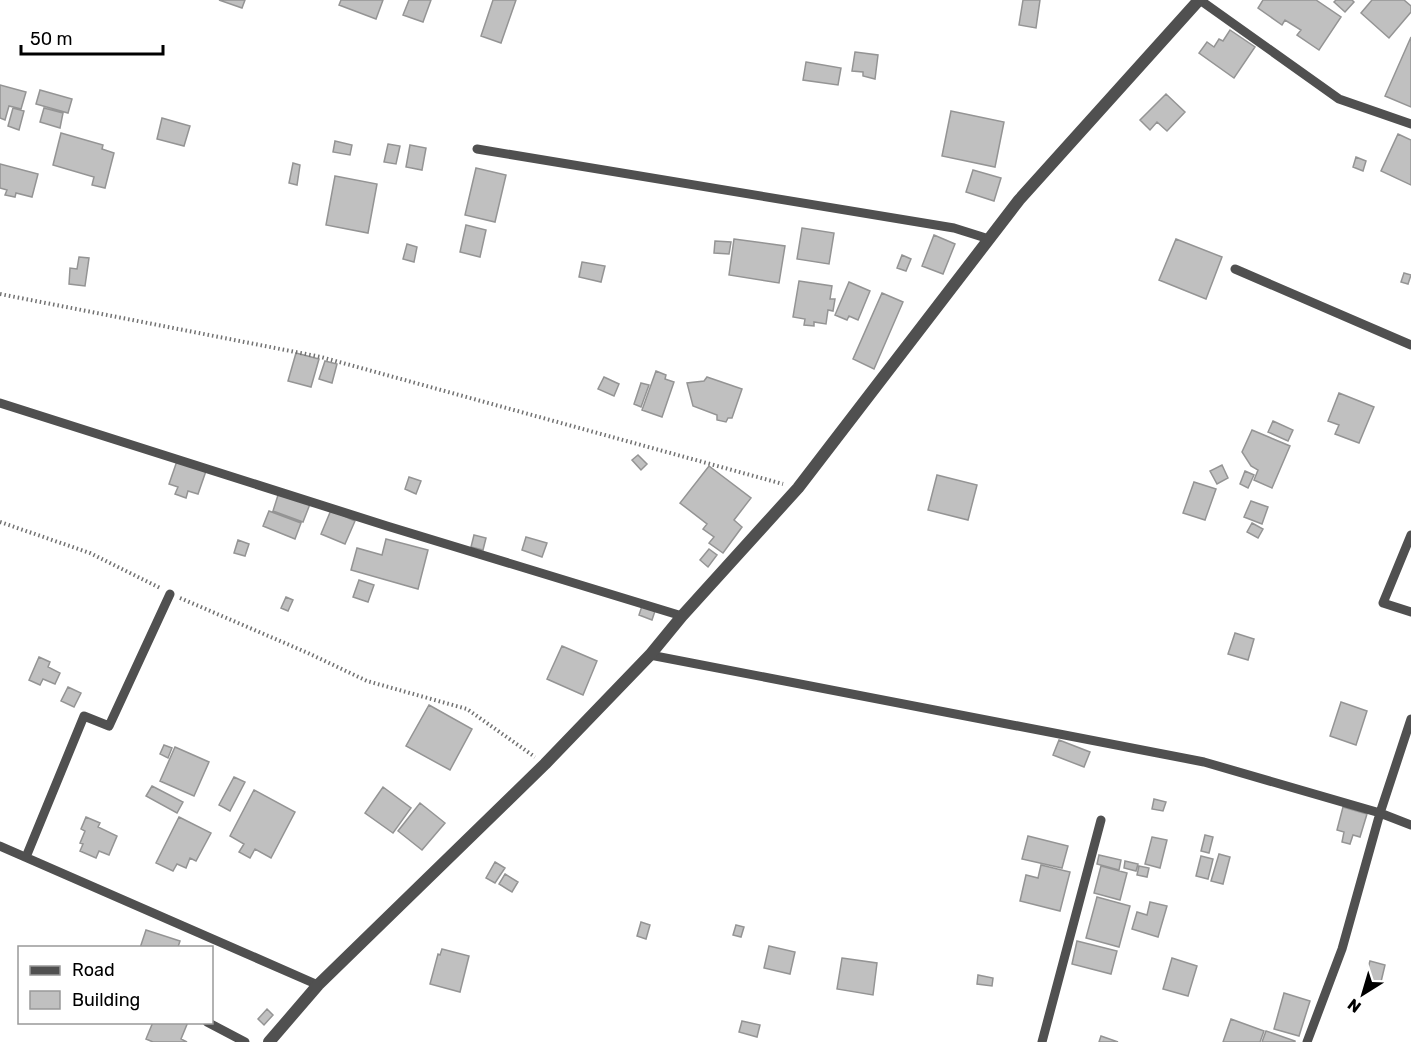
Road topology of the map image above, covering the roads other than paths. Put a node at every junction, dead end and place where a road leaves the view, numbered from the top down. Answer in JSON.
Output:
{"nodes":[{"id":1,"x":1199,"y":0,"type":"edge"},
{"id":2,"x":1411,"y":124,"type":"edge"},
{"id":3,"x":477,"y":149,"type":"dead end"},
{"id":4,"x":989,"y":239,"type":"junction"},
{"id":5,"x":1234,"y":269,"type":"dead end"},
{"id":6,"x":1411,"y":345,"type":"edge"},
{"id":7,"x":0,"y":403,"type":"edge"},
{"id":8,"x":1411,"y":535,"type":"edge"},
{"id":9,"x":170,"y":594,"type":"road end"},
{"id":10,"x":1411,"y":612,"type":"edge"},
{"id":11,"x":682,"y":616,"type":"junction"},
{"id":12,"x":650,"y":655,"type":"junction"},
{"id":13,"x":1411,"y":719,"type":"edge"},
{"id":14,"x":1380,"y":813,"type":"junction"},
{"id":15,"x":1101,"y":820,"type":"dead end"},
{"id":16,"x":1411,"y":825,"type":"edge"},
{"id":17,"x":0,"y":846,"type":"edge"},
{"id":18,"x":26,"y":857,"type":"junction"},
{"id":19,"x":318,"y":985,"type":"junction"},
{"id":20,"x":209,"y":1024,"type":"edge"},
{"id":21,"x":245,"y":1042,"type":"edge"},
{"id":22,"x":269,"y":1042,"type":"edge"},
{"id":23,"x":1042,"y":1042,"type":"edge"},
{"id":24,"x":1307,"y":1042,"type":"edge"}],
"edges":[{"from":1,"to":2,"type":"lane"},
{"from":1,"to":4,"type":"street"},
{"from":3,"to":4,"type":"lane"},
{"from":4,"to":11,"type":"street"},
{"from":5,"to":6,"type":"lane"},
{"from":7,"to":11,"type":"lane"},
{"from":8,"to":10,"type":"lane"},
{"from":9,"to":18,"type":"lane"},
{"from":11,"to":12,"type":"street"},
{"from":12,"to":14,"type":"lane"},
{"from":12,"to":19,"type":"street"},
{"from":13,"to":14,"type":"lane"},
{"from":14,"to":16,"type":"lane"},
{"from":14,"to":24,"type":"lane"},
{"from":15,"to":23,"type":"lane"},
{"from":17,"to":18,"type":"lane"},
{"from":18,"to":19,"type":"lane"},
{"from":19,"to":22,"type":"street"},
{"from":20,"to":21,"type":"lane"}]}
